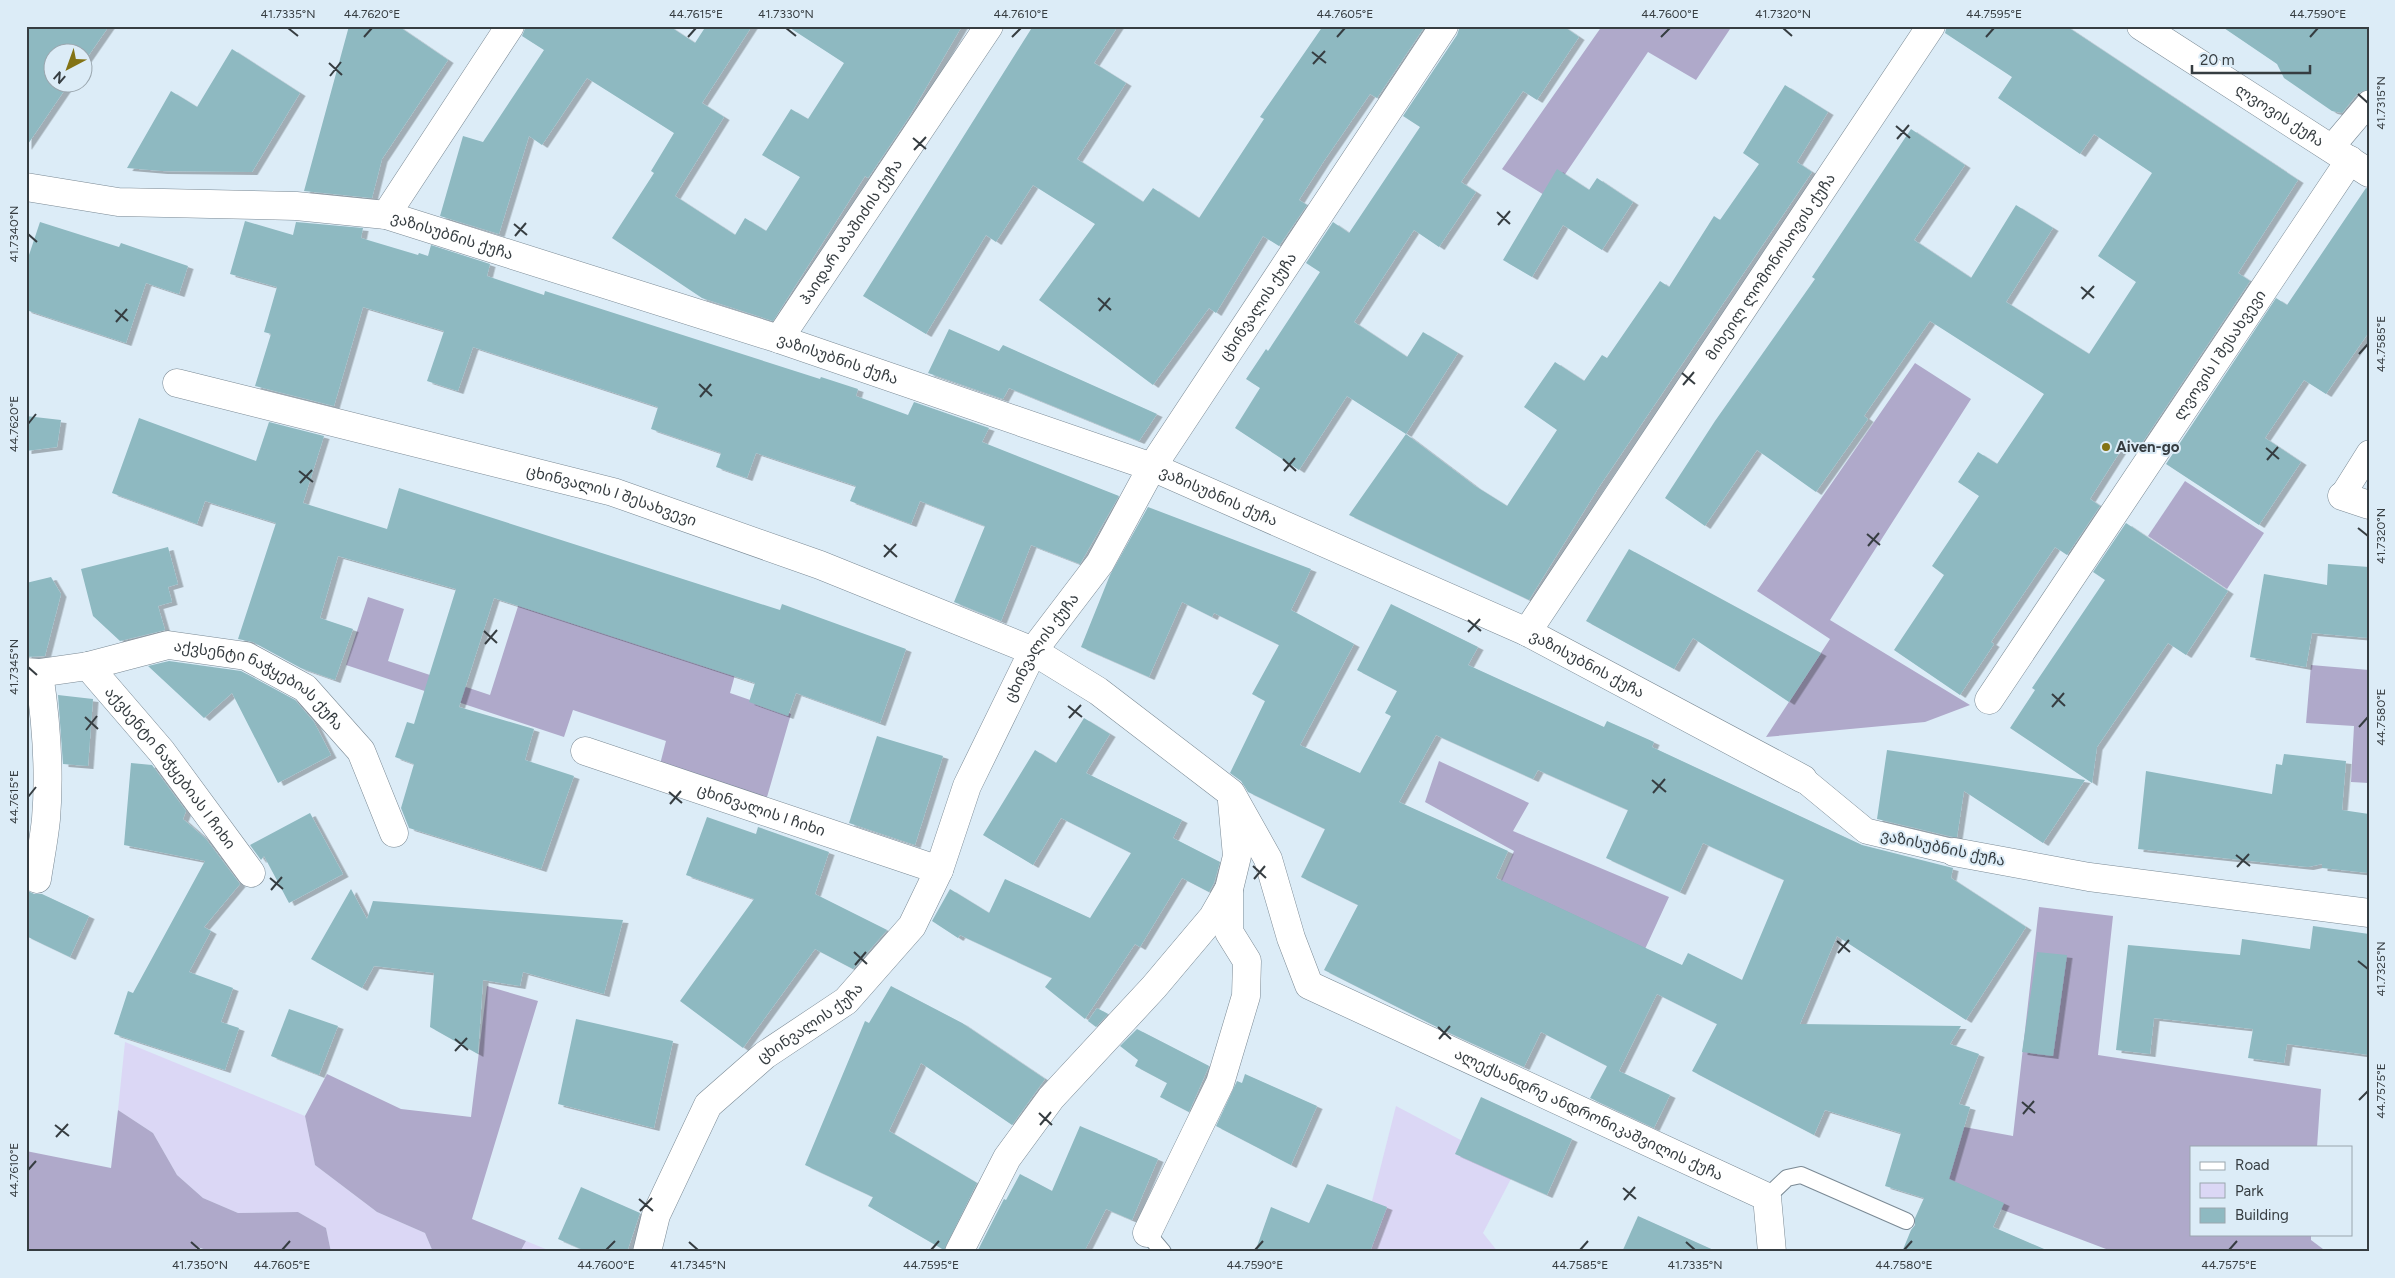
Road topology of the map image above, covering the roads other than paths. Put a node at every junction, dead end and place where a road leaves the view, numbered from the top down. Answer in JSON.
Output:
{"nodes":[{"id":1,"x":510,"y":26,"type":"edge"},
{"id":2,"x":989,"y":26,"type":"edge"},
{"id":3,"x":1444,"y":26,"type":"edge"},
{"id":4,"x":1931,"y":26,"type":"edge"},
{"id":5,"x":2141,"y":26,"type":"edge"},
{"id":6,"x":2369,"y":103,"type":"edge"},
{"id":7,"x":2350,"y":160,"type":"edge"},
{"id":8,"x":26,"y":187,"type":"edge"},
{"id":9,"x":386,"y":215,"type":"junction"},
{"id":10,"x":779,"y":339,"type":"junction"},
{"id":11,"x":176,"y":383,"type":"dead end"},
{"id":12,"x":2369,"y":453,"type":"edge"},
{"id":13,"x":1152,"y":467,"type":"junction"},
{"id":14,"x":2342,"y":496,"type":"joint"},
{"id":15,"x":2369,"y":505,"type":"edge"},
{"id":16,"x":1527,"y":632,"type":"junction"},
{"id":17,"x":1032,"y":651,"type":"junction"},
{"id":18,"x":88,"y":666,"type":"junction"},
{"id":19,"x":33,"y":673,"type":"edge"},
{"id":20,"x":1990,"y":700,"type":"dead end"},
{"id":21,"x":585,"y":751,"type":"dead end"},
{"id":22,"x":1802,"y":779,"type":"joint"},
{"id":23,"x":1231,"y":793,"type":"junction"},
{"id":24,"x":394,"y":833,"type":"dead end"},
{"id":25,"x":1954,"y":852,"type":"joint"},
{"id":26,"x":939,"y":870,"type":"junction"},
{"id":27,"x":251,"y":873,"type":"dead end"},
{"id":28,"x":37,"y":879,"type":"dead end"},
{"id":29,"x":1229,"y":889,"type":"junction"},
{"id":30,"x":2369,"y":913,"type":"edge"},
{"id":31,"x":1767,"y":1197,"type":"junction"},
{"id":32,"x":1906,"y":1221,"type":"dead end"},
{"id":33,"x":1155,"y":1242,"type":"edge"},
{"id":34,"x":647,"y":1252,"type":"edge"},
{"id":35,"x":959,"y":1252,"type":"edge"},
{"id":36,"x":1772,"y":1252,"type":"edge"}],
"edges":[{"from":1,"to":9,"type":"street"},
{"from":2,"to":10,"type":"street","name":"ჰაიდარ აბაშიძის ქუჩა"},
{"from":3,"to":13,"type":"street","name":"ცხინვალის ქუჩა"},
{"from":4,"to":16,"type":"street","name":"მიხეილ ლომონოსოვის ქუჩა"},
{"from":5,"to":7,"type":"street","name":"ლვოვის ქუჩა"},
{"from":6,"to":7,"type":"street","name":"ლვოვის I შესახვევი"},
{"from":7,"to":20,"type":"street","name":"ლვოვის I შესახვევი"},
{"from":8,"to":9,"type":"street","name":"ვაზისუბნის ქუჩა"},
{"from":9,"to":10,"type":"street","name":"ვაზისუბნის ქუჩა"},
{"from":10,"to":13,"type":"street","name":"ვაზისუბნის ქუჩა"},
{"from":11,"to":17,"type":"street","name":"ცხინვალის I შესახვევი"},
{"from":12,"to":14,"type":"street"},
{"from":13,"to":16,"type":"street","name":"ვაზისუბნის ქუჩა"},
{"from":13,"to":17,"type":"street","name":"ცხინვალის ქუჩა"},
{"from":14,"to":15,"type":"street"},
{"from":16,"to":22,"type":"street","name":"ვაზისუბნის ქუჩა"},
{"from":17,"to":23,"type":"street","name":"ალექსანდრე ანდრონიკაშვილის ქუჩა"},
{"from":17,"to":26,"type":"street","name":"ცხინვალის ქუჩა"},
{"from":18,"to":19,"type":"street","name":"აქვსენტი ნაჭყებიას ქუჩა"},
{"from":18,"to":24,"type":"street","name":"აქვსენტი ნაჭყებიას ქუჩა"},
{"from":18,"to":27,"type":"street","name":"აქვსენტი ნაჭყებიას I ჩიხი"},
{"from":19,"to":28,"type":"street"},
{"from":21,"to":26,"type":"street","name":"ცხინვალის I ჩიხი"},
{"from":22,"to":25,"type":"street","name":"ვაზისუბნის ქუჩა"},
{"from":23,"to":29,"type":"street"},
{"from":23,"to":31,"type":"street","name":"ალექსანდრე ანდრონიკაშვილის ქუჩა"},
{"from":25,"to":30,"type":"street","name":"ვაზისუბნის ქუჩა"},
{"from":26,"to":34,"type":"street","name":"ცხინვალის ქუჩა"},
{"from":29,"to":33,"type":"street"},
{"from":29,"to":35,"type":"street"},
{"from":31,"to":32,"type":"lane"},
{"from":31,"to":36,"type":"street"}]}
